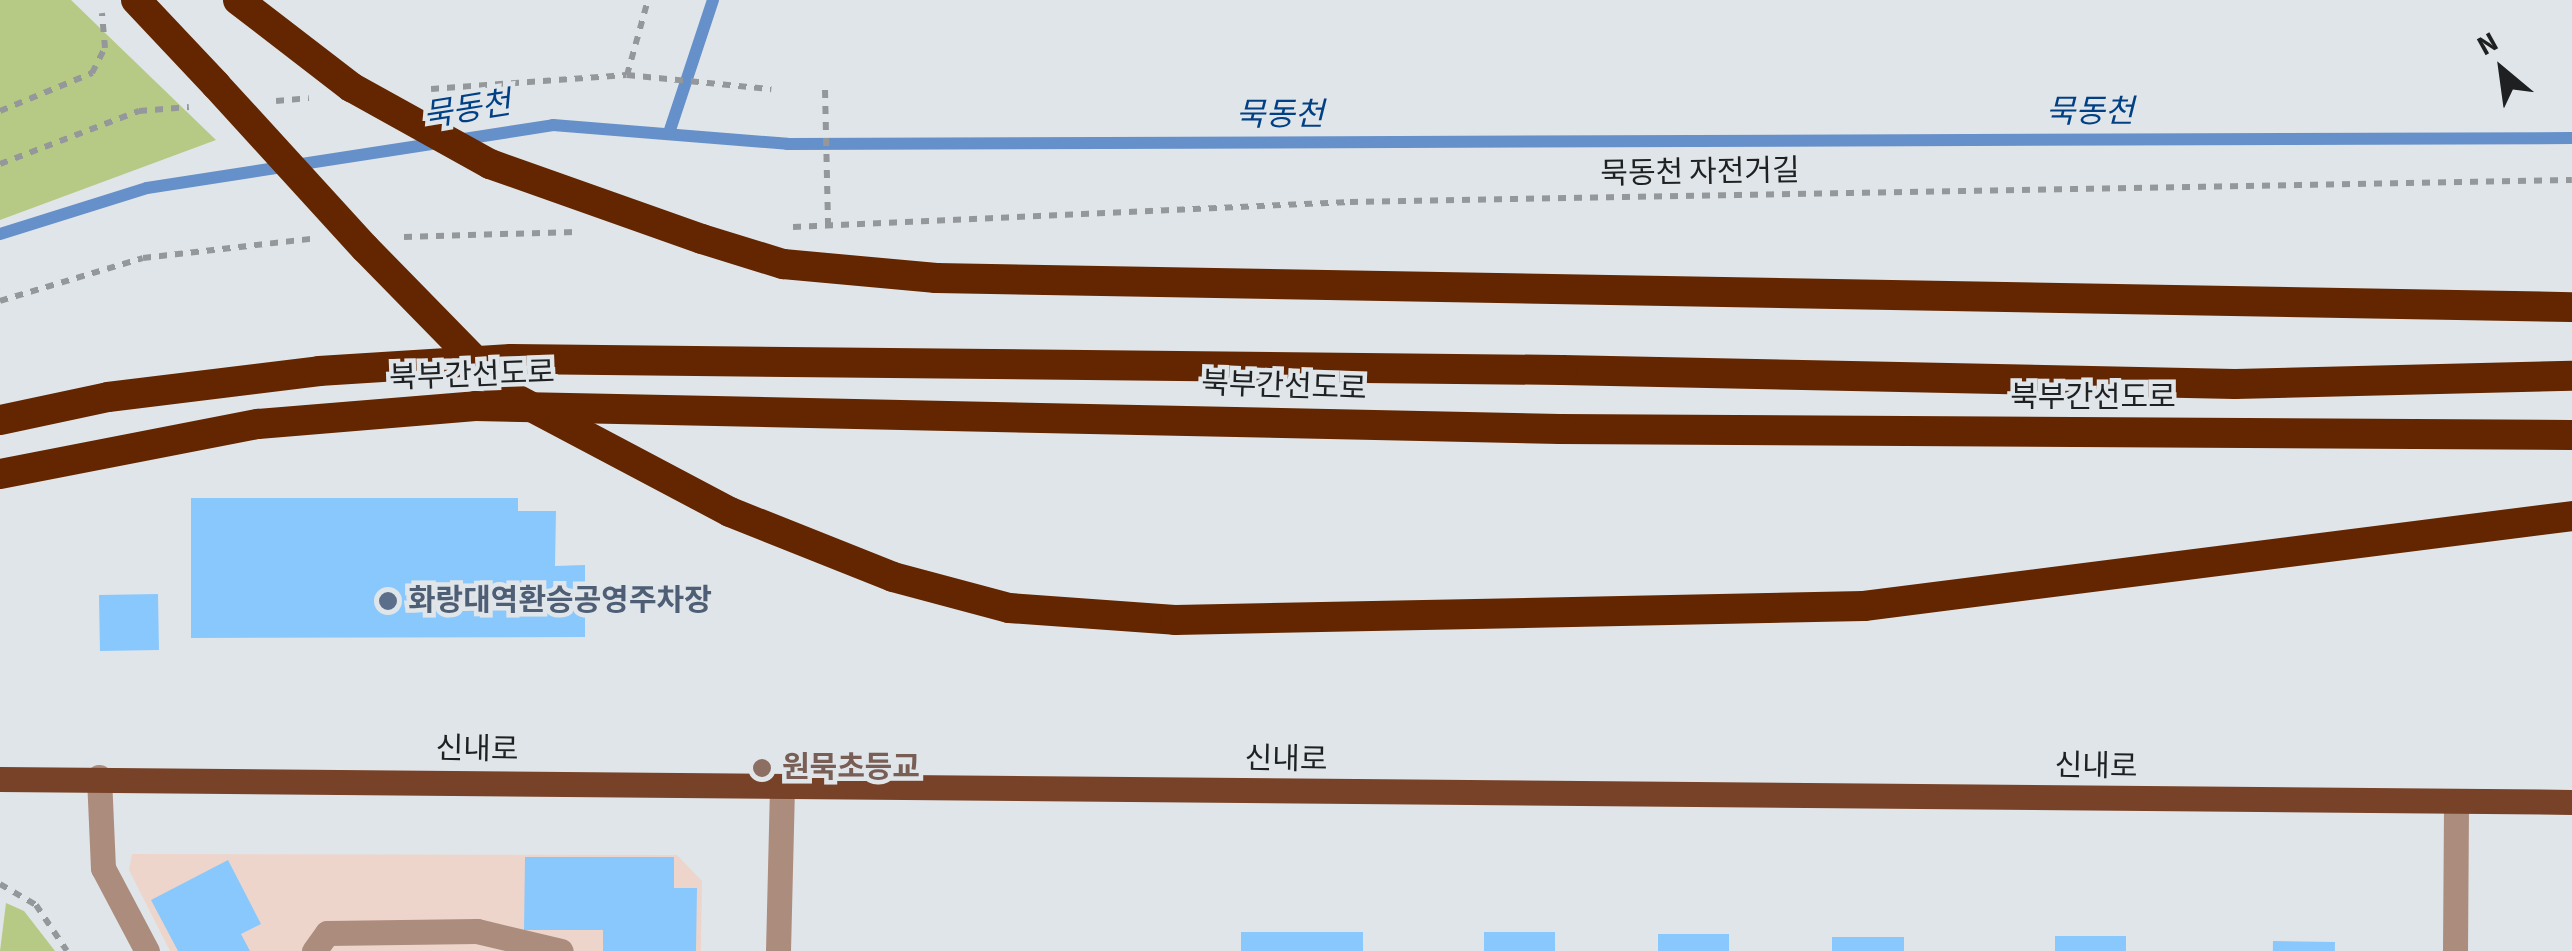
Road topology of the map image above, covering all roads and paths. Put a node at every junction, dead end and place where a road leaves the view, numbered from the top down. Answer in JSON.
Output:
{"nodes":[{"id":1,"x":136,"y":0,"type":"edge"},
{"id":2,"x":238,"y":0,"type":"edge"},
{"id":3,"x":648,"y":0,"type":"edge"},
{"id":4,"x":102,"y":12,"type":"dead end"},
{"id":5,"x":771,"y":89,"type":"dead end"},
{"id":6,"x":825,"y":90,"type":"dead end"},
{"id":7,"x":0,"y":111,"type":"edge"},
{"id":8,"x":2572,"y":180,"type":"edge"},
{"id":9,"x":2572,"y":307,"type":"edge"},
{"id":10,"x":2572,"y":376,"type":"edge"},
{"id":11,"x":0,"y":420,"type":"edge"},
{"id":12,"x":2572,"y":435,"type":"edge"},
{"id":13,"x":0,"y":474,"type":"edge"},
{"id":14,"x":2572,"y":516,"type":"edge"},
{"id":15,"x":100,"y":778,"type":"junction"},
{"id":16,"x":0,"y":779,"type":"edge"},
{"id":17,"x":782,"y":788,"type":"junction"},
{"id":18,"x":2572,"y":802,"type":"edge"},
{"id":19,"x":2456,"y":803,"type":"junction"},
{"id":20,"x":0,"y":884,"type":"edge"},
{"id":21,"x":67,"y":951,"type":"edge"},
{"id":22,"x":147,"y":951,"type":"edge"},
{"id":23,"x":314,"y":951,"type":"edge"},
{"id":24,"x":560,"y":951,"type":"edge"},
{"id":25,"x":778,"y":951,"type":"edge"},
{"id":26,"x":2455,"y":951,"type":"edge"}],
"edges":[{"from":1,"to":14,"type":"highway","bridge":true},
{"from":2,"to":9,"type":"highway","bridge":true},
{"from":3,"to":5,"type":"path"},
{"from":4,"to":7,"type":"path"},
{"from":6,"to":8,"type":"path","name":"묵동천 자전거길"},
{"from":10,"to":11,"type":"highway","name":"북부간선도로","bridge":true},
{"from":12,"to":13,"type":"highway","name":"북부간선도로","bridge":true},
{"from":15,"to":16,"type":"main road","name":"신내로"},
{"from":15,"to":17,"type":"main road","name":"신내로"},
{"from":15,"to":22,"type":"street"},
{"from":17,"to":19,"type":"main road","name":"신내로"},
{"from":17,"to":25,"type":"street"},
{"from":18,"to":19,"type":"main road","name":"신내로"},
{"from":19,"to":26,"type":"street"},
{"from":20,"to":21,"type":"path"},
{"from":23,"to":24,"type":"street"}]}
